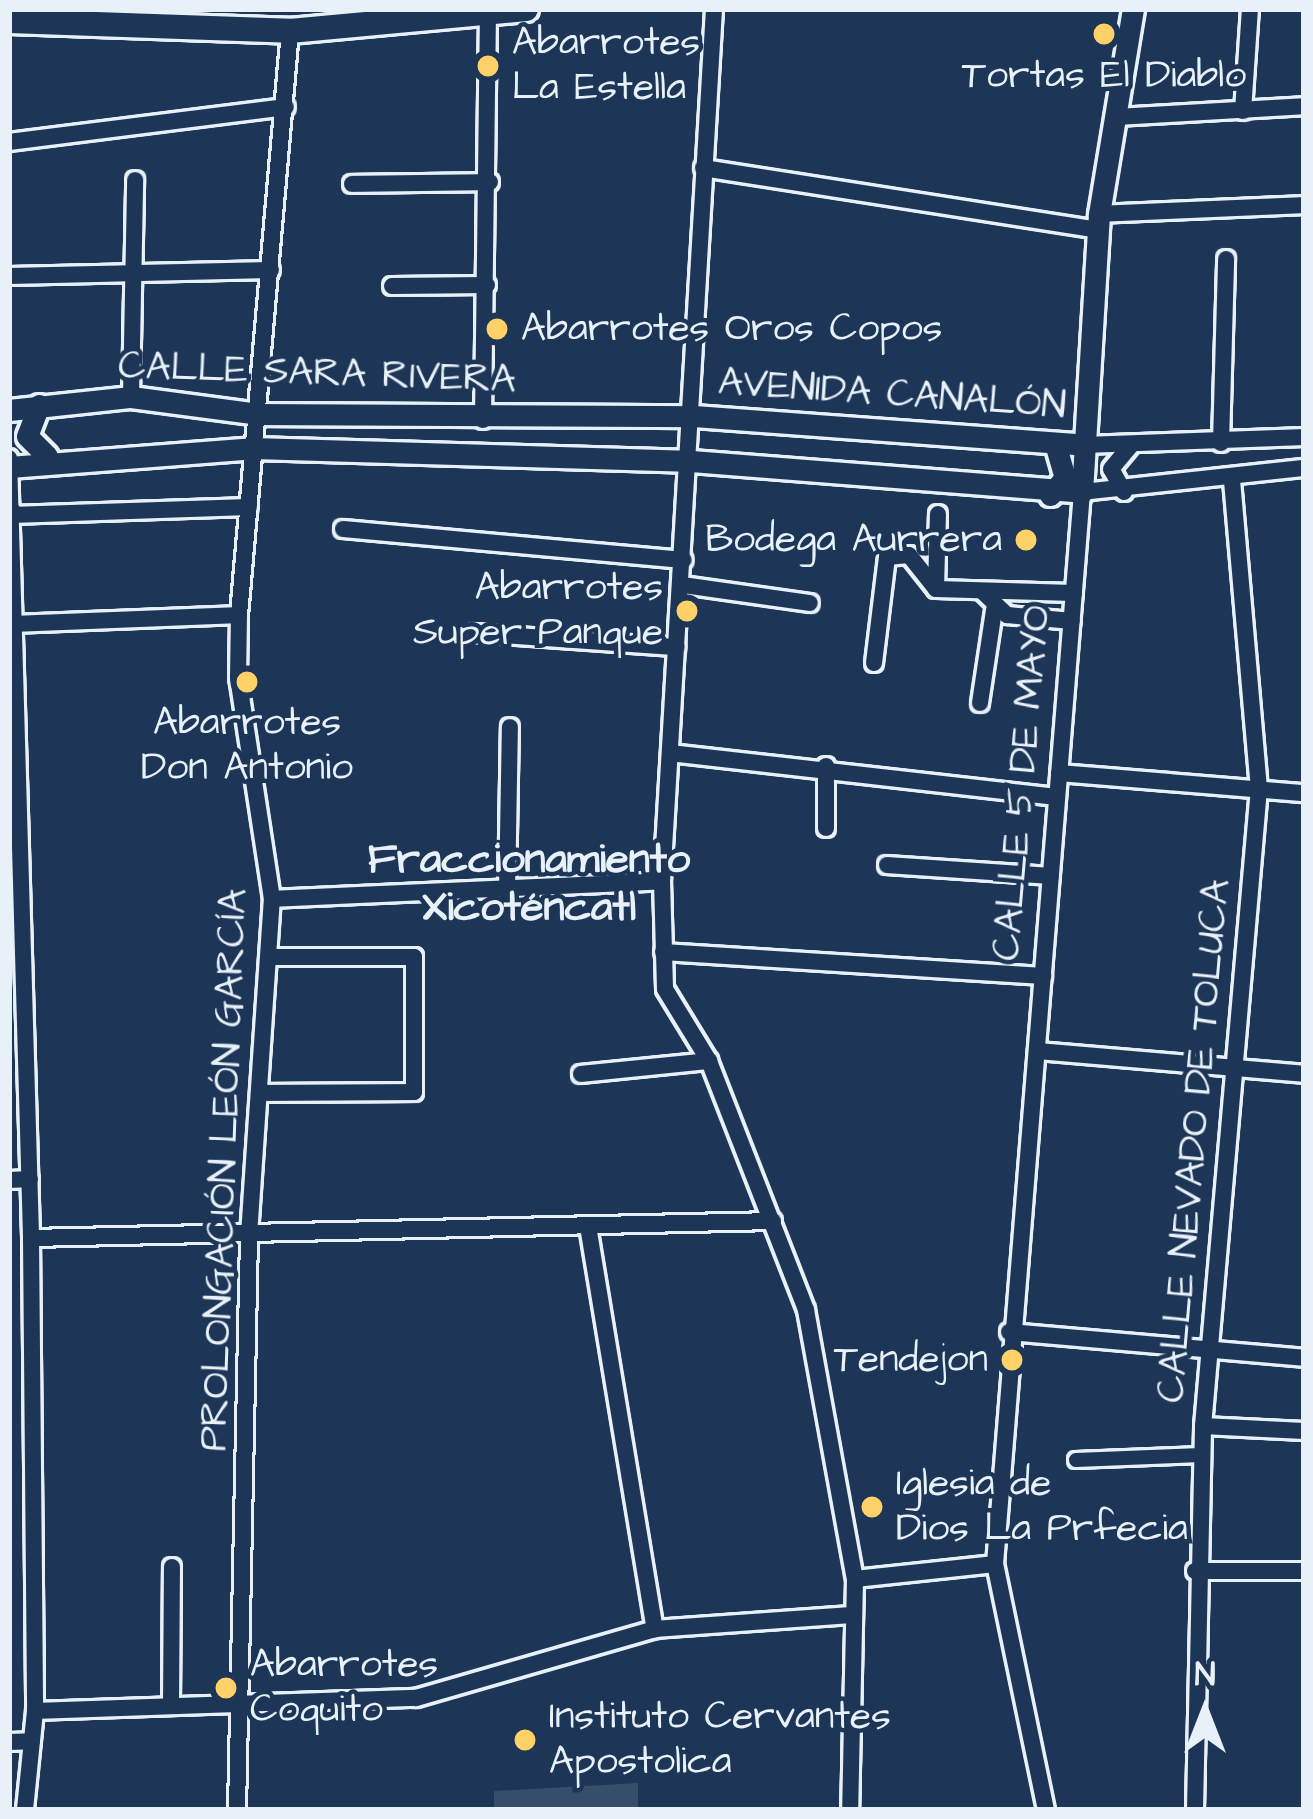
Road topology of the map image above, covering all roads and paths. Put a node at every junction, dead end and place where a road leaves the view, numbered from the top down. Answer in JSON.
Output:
{"nodes":[{"id":1,"x":11,"y":9,"type":"edge"},
{"id":2,"x":526,"y":9,"type":"edge"},
{"id":3,"x":714,"y":9,"type":"edge"},
{"id":4,"x":1132,"y":9,"type":"edge"},
{"id":5,"x":1250,"y":9,"type":"edge"},
{"id":6,"x":488,"y":17,"type":"junction"},
{"id":7,"x":9,"y":21,"type":"edge"},
{"id":8,"x":77,"y":24,"type":"junction"},
{"id":9,"x":290,"y":31,"type":"junction"},
{"id":10,"x":286,"y":106,"type":"junction"},
{"id":11,"x":1304,"y":106,"type":"edge"},
{"id":12,"x":1243,"y":111,"type":"junction"},
{"id":13,"x":1115,"y":117,"type":"junction"},
{"id":14,"x":9,"y":142,"type":"edge"},
{"id":15,"x":703,"y":168,"type":"junction"},
{"id":16,"x":135,"y":180,"type":"dead end"},
{"id":17,"x":490,"y":182,"type":"junction"},
{"id":18,"x":352,"y":184,"type":"dead end"},
{"id":19,"x":1304,"y":205,"type":"edge"},
{"id":20,"x":1098,"y":222,"type":"junction"},
{"id":21,"x":1226,"y":259,"type":"dead end"},
{"id":22,"x":271,"y":270,"type":"junction"},
{"id":23,"x":131,"y":274,"type":"junction"},
{"id":24,"x":9,"y":276,"type":"edge"},
{"id":25,"x":487,"y":285,"type":"junction"},
{"id":26,"x":392,"y":286,"type":"dead end"},
{"id":27,"x":130,"y":398,"type":"junction"},
{"id":28,"x":39,"y":406,"type":"junction"},
{"id":29,"x":9,"y":410,"type":"edge"},
{"id":30,"x":258,"y":414,"type":"junction"},
{"id":31,"x":694,"y":416,"type":"junction"},
{"id":32,"x":483,"y":420,"type":"junction"},
{"id":33,"x":1304,"y":437,"type":"edge"},
{"id":34,"x":1055,"y":443,"type":"junction"},
{"id":35,"x":1221,"y":443,"type":"junction"},
{"id":36,"x":1132,"y":444,"type":"junction"},
{"id":37,"x":1085,"y":445,"type":"junction"},
{"id":38,"x":255,"y":448,"type":"junction"},
{"id":39,"x":47,"y":456,"type":"junction"},
{"id":40,"x":692,"y":461,"type":"junction"},
{"id":41,"x":9,"y":464,"type":"edge"},
{"id":42,"x":1304,"y":468,"type":"edge"},
{"id":43,"x":1232,"y":478,"type":"junction"},
{"id":44,"x":1082,"y":492,"type":"junction"},
{"id":45,"x":1124,"y":492,"type":"junction"},
{"id":46,"x":1050,"y":495,"type":"junction"},
{"id":47,"x":249,"y":507,"type":"junction"},
{"id":48,"x":10,"y":512,"type":"edge"},
{"id":49,"x":938,"y":514,"type":"dead end"},
{"id":50,"x":343,"y":529,"type":"dead end"},
{"id":51,"x":684,"y":560,"type":"junction"},
{"id":52,"x":683,"y":585,"type":"junction"},
{"id":53,"x":936,"y":589,"type":"junction"},
{"id":54,"x":982,"y":591,"type":"junction"},
{"id":55,"x":1074,"y":592,"type":"junction"},
{"id":56,"x":810,"y":603,"type":"dead end"},
{"id":57,"x":994,"y":610,"type":"junction"},
{"id":58,"x":239,"y":615,"type":"junction"},
{"id":59,"x":1072,"y":621,"type":"junction"},
{"id":60,"x":14,"y":624,"type":"junction"},
{"id":61,"x":475,"y":634,"type":"dead end"},
{"id":62,"x":677,"y":647,"type":"junction"},
{"id":63,"x":874,"y":663,"type":"dead end"},
{"id":64,"x":980,"y":703,"type":"dead end"},
{"id":65,"x":510,"y":727,"type":"dead end"},
{"id":66,"x":670,"y":753,"type":"junction"},
{"id":67,"x":826,"y":766,"type":"junction"},
{"id":68,"x":1059,"y":773,"type":"junction"},
{"id":69,"x":1259,"y":789,"type":"junction"},
{"id":70,"x":1304,"y":793,"type":"edge"},
{"id":71,"x":1057,"y":797,"type":"junction"},
{"id":72,"x":14,"y":827,"type":"edge"},
{"id":73,"x":826,"y":828,"type":"dead end"},
{"id":74,"x":886,"y":865,"type":"dead end"},
{"id":75,"x":1051,"y":876,"type":"junction"},
{"id":76,"x":662,"y":881,"type":"junction"},
{"id":77,"x":507,"y":893,"type":"junction"},
{"id":78,"x":272,"y":899,"type":"junction"},
{"id":79,"x":663,"y":952,"type":"junction"},
{"id":80,"x":270,"y":957,"type":"junction"},
{"id":81,"x":1043,"y":976,"type":"junction"},
{"id":82,"x":1037,"y":1051,"type":"junction"},
{"id":83,"x":709,"y":1061,"type":"junction"},
{"id":84,"x":1235,"y":1070,"type":"junction"},
{"id":85,"x":580,"y":1074,"type":"dead end"},
{"id":86,"x":1304,"y":1074,"type":"edge"},
{"id":87,"x":263,"y":1093,"type":"junction"},
{"id":88,"x":9,"y":1180,"type":"edge"},
{"id":89,"x":30,"y":1180,"type":"junction"},
{"id":90,"x":772,"y":1221,"type":"junction"},
{"id":91,"x":588,"y":1226,"type":"junction"},
{"id":92,"x":249,"y":1235,"type":"junction"},
{"id":93,"x":31,"y":1238,"type":"junction"},
{"id":94,"x":1009,"y":1332,"type":"junction"},
{"id":95,"x":1209,"y":1350,"type":"junction"},
{"id":96,"x":1304,"y":1358,"type":"edge"},
{"id":97,"x":1203,"y":1426,"type":"junction"},
{"id":98,"x":1304,"y":1431,"type":"edge"},
{"id":99,"x":1201,"y":1455,"type":"junction"},
{"id":100,"x":1076,"y":1460,"type":"dead end"},
{"id":101,"x":995,"y":1564,"type":"junction"},
{"id":102,"x":172,"y":1567,"type":"dead end"},
{"id":103,"x":1195,"y":1570,"type":"junction"},
{"id":104,"x":1304,"y":1571,"type":"edge"},
{"id":105,"x":855,"y":1579,"type":"junction"},
{"id":106,"x":850,"y":1615,"type":"junction"},
{"id":107,"x":655,"y":1630,"type":"junction"},
{"id":108,"x":247,"y":1703,"type":"junction"},
{"id":109,"x":171,"y":1705,"type":"junction"},
{"id":110,"x":35,"y":1711,"type":"junction"},
{"id":111,"x":32,"y":1741,"type":"junction"},
{"id":112,"x":9,"y":1742,"type":"edge"},
{"id":113,"x":9,"y":1766,"type":"edge"},
{"id":114,"x":29,"y":1766,"type":"junction"},
{"id":115,"x":25,"y":1810,"type":"edge"},
{"id":116,"x":237,"y":1810,"type":"edge"},
{"id":117,"x":850,"y":1810,"type":"edge"},
{"id":118,"x":1046,"y":1810,"type":"edge"},
{"id":119,"x":1195,"y":1810,"type":"edge"}],
"edges":[{"from":1,"to":8,"type":"main road"},
{"from":2,"to":6,"type":"main road"},
{"from":3,"to":15,"type":"street"},
{"from":4,"to":13,"type":"street","name":"CALLE 5 DE MAYO"},
{"from":5,"to":12,"type":"street"},
{"from":6,"to":9,"type":"main road"},
{"from":6,"to":17,"type":"street"},
{"from":7,"to":8,"type":"main road"},
{"from":8,"to":9,"type":"main road"},
{"from":9,"to":10,"type":"street","name":"PROLONGACIÓN LEÓN GARCÍA"},
{"from":10,"to":14,"type":"street"},
{"from":10,"to":22,"type":"street","name":"PROLONGACIÓN LEÓN GARCÍA"},
{"from":11,"to":12,"type":"street"},
{"from":12,"to":13,"type":"street"},
{"from":13,"to":20,"type":"street","name":"CALLE 5 DE MAYO"},
{"from":15,"to":20,"type":"street"},
{"from":15,"to":31,"type":"street"},
{"from":16,"to":23,"type":"street"},
{"from":17,"to":18,"type":"street"},
{"from":17,"to":25,"type":"street"},
{"from":19,"to":20,"type":"street"},
{"from":20,"to":37,"type":"street","name":"CALLE 5 DE MAYO"},
{"from":21,"to":35,"type":"street"},
{"from":22,"to":23,"type":"street"},
{"from":22,"to":30,"type":"street","name":"PROLONGACIÓN LEÓN GARCÍA"},
{"from":23,"to":24,"type":"street"},
{"from":23,"to":27,"type":"street"},
{"from":25,"to":26,"type":"street"},
{"from":25,"to":32,"type":"street"},
{"from":27,"to":28,"type":"street","name":"CALLE SARA RIVERA"},
{"from":27,"to":30,"type":"street","name":"CALLE SARA RIVERA"},
{"from":28,"to":29,"type":"street","name":"CALLE SARA RIVERA"},
{"from":28,"to":39,"type":"street"},
{"from":30,"to":32,"type":"street","name":"CALLE SARA RIVERA"},
{"from":30,"to":38,"type":"street","name":"PROLONGACIÓN LEÓN GARCÍA"},
{"from":31,"to":32,"type":"street","name":"CALLE SARA RIVERA"},
{"from":31,"to":34,"type":"street","name":"AVENIDA CANALÓN"},
{"from":31,"to":40,"type":"street"},
{"from":33,"to":35,"type":"street"},
{"from":34,"to":37,"type":"street","name":"AVENIDA CANALÓN"},
{"from":34,"to":46,"type":"street"},
{"from":35,"to":36,"type":"street"},
{"from":36,"to":37,"type":"street"},
{"from":36,"to":45,"type":"street"},
{"from":37,"to":44,"type":"street","name":"CALLE 5 DE MAYO"},
{"from":38,"to":39,"type":"street","name":"CALLE SARA RIVERA"},
{"from":38,"to":40,"type":"street","name":"CALLE SARA RIVERA"},
{"from":38,"to":47,"type":"street","name":"PROLONGACIÓN LEÓN GARCÍA"},
{"from":39,"to":41,"type":"street","name":"CALLE SARA RIVERA"},
{"from":40,"to":46,"type":"street","name":"AVENIDA CANALÓN"},
{"from":40,"to":51,"type":"street"},
{"from":41,"to":48,"type":"street"},
{"from":42,"to":43,"type":"street"},
{"from":43,"to":45,"type":"street"},
{"from":43,"to":69,"type":"street","name":"CALLE NEVADO DE TOLUCA"},
{"from":44,"to":45,"type":"street"},
{"from":44,"to":46,"type":"street","name":"AVENIDA CANALÓN"},
{"from":44,"to":55,"type":"street","name":"CALLE 5 DE MAYO"},
{"from":47,"to":48,"type":"street"},
{"from":47,"to":58,"type":"street","name":"PROLONGACIÓN LEÓN GARCÍA"},
{"from":48,"to":60,"type":"street"},
{"from":49,"to":53,"type":"street"},
{"from":50,"to":51,"type":"street"},
{"from":51,"to":52,"type":"street"},
{"from":52,"to":56,"type":"street"},
{"from":52,"to":62,"type":"street"},
{"from":53,"to":54,"type":"street"},
{"from":53,"to":63,"type":"street"},
{"from":54,"to":55,"type":"street"},
{"from":54,"to":57,"type":"street"},
{"from":55,"to":59,"type":"street","name":"CALLE 5 DE MAYO"},
{"from":57,"to":59,"type":"street"},
{"from":57,"to":64,"type":"street"},
{"from":58,"to":60,"type":"street"},
{"from":58,"to":78,"type":"street","name":"PROLONGACIÓN LEÓN GARCÍA"},
{"from":59,"to":68,"type":"street","name":"CALLE 5 DE MAYO"},
{"from":60,"to":72,"type":"street"},
{"from":61,"to":62,"type":"street"},
{"from":62,"to":66,"type":"street"},
{"from":65,"to":77,"type":"street"},
{"from":66,"to":67,"type":"street"},
{"from":66,"to":76,"type":"street"},
{"from":67,"to":71,"type":"street"},
{"from":67,"to":73,"type":"street"},
{"from":68,"to":69,"type":"street"},
{"from":68,"to":71,"type":"street","name":"CALLE 5 DE MAYO"},
{"from":69,"to":70,"type":"street"},
{"from":69,"to":84,"type":"street","name":"CALLE NEVADO DE TOLUCA"},
{"from":71,"to":75,"type":"street","name":"CALLE 5 DE MAYO"},
{"from":72,"to":89,"type":"street"},
{"from":74,"to":75,"type":"street"},
{"from":75,"to":81,"type":"street","name":"CALLE 5 DE MAYO"},
{"from":76,"to":77,"type":"street"},
{"from":76,"to":79,"type":"street"},
{"from":77,"to":78,"type":"street"},
{"from":78,"to":80,"type":"street","name":"PROLONGACIÓN LEÓN GARCÍA"},
{"from":79,"to":81,"type":"street"},
{"from":79,"to":83,"type":"street"},
{"from":80,"to":87,"type":"street","name":"PROLONGACIÓN LEÓN GARCÍA"},
{"from":80,"to":87,"type":"street"},
{"from":81,"to":82,"type":"street","name":"CALLE 5 DE MAYO"},
{"from":82,"to":84,"type":"street"},
{"from":82,"to":94,"type":"street","name":"CALLE 5 DE MAYO"},
{"from":83,"to":85,"type":"street"},
{"from":83,"to":90,"type":"street"},
{"from":84,"to":86,"type":"street"},
{"from":84,"to":95,"type":"street","name":"CALLE NEVADO DE TOLUCA"},
{"from":87,"to":92,"type":"street","name":"PROLONGACIÓN LEÓN GARCÍA"},
{"from":88,"to":89,"type":"street"},
{"from":89,"to":93,"type":"street"},
{"from":90,"to":91,"type":"street"},
{"from":90,"to":105,"type":"street"},
{"from":91,"to":92,"type":"street"},
{"from":91,"to":107,"type":"street"},
{"from":92,"to":93,"type":"street"},
{"from":92,"to":108,"type":"street","name":"PROLONGACIÓN LEÓN GARCÍA"},
{"from":93,"to":110,"type":"street"},
{"from":94,"to":95,"type":"street"},
{"from":94,"to":101,"type":"street","name":"CALLE 5 DE MAYO"},
{"from":95,"to":96,"type":"street"},
{"from":95,"to":97,"type":"street","name":"CALLE NEVADO DE TOLUCA"},
{"from":97,"to":98,"type":"street"},
{"from":97,"to":99,"type":"street","name":"CALLE NEVADO DE TOLUCA"},
{"from":99,"to":100,"type":"street"},
{"from":99,"to":103,"type":"street","name":"CALLE NEVADO DE TOLUCA"},
{"from":101,"to":105,"type":"street"},
{"from":101,"to":118,"type":"street","name":"CALLE 5 DE MAYO"},
{"from":102,"to":109,"type":"street"},
{"from":103,"to":104,"type":"street"},
{"from":103,"to":119,"type":"street","name":"CALLE NEVADO DE TOLUCA"},
{"from":105,"to":106,"type":"street"},
{"from":106,"to":107,"type":"street"},
{"from":106,"to":117,"type":"street"},
{"from":107,"to":108,"type":"street"},
{"from":108,"to":109,"type":"street"},
{"from":108,"to":116,"type":"street","name":"PROLONGACIÓN LEÓN GARCÍA"},
{"from":109,"to":110,"type":"street"},
{"from":110,"to":111,"type":"street"},
{"from":111,"to":112,"type":"street"},
{"from":111,"to":114,"type":"street"},
{"from":113,"to":114,"type":"street"},
{"from":114,"to":115,"type":"street"}]}
